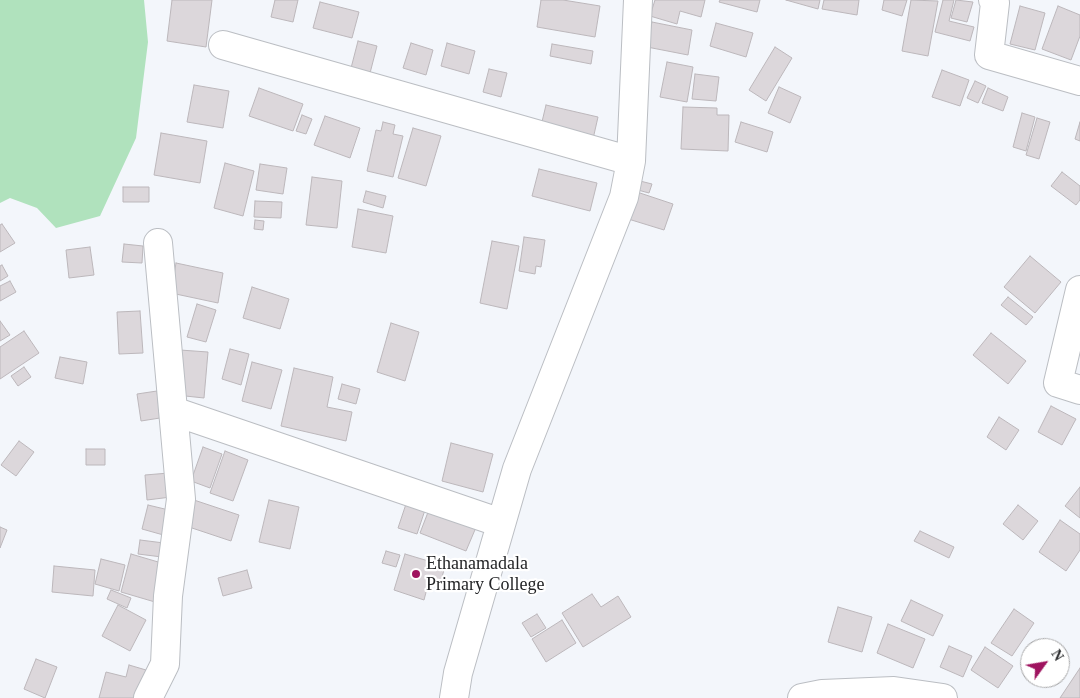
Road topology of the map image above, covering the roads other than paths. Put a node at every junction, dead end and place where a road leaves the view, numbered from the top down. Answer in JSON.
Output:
{"nodes":[{"id":1,"x":638,"y":0,"type":"edge"},
{"id":2,"x":994,"y":0,"type":"edge"},
{"id":3,"x":224,"y":45,"type":"dead end"},
{"id":4,"x":1080,"y":81,"type":"edge"},
{"id":5,"x":631,"y":161,"type":"junction"},
{"id":6,"x":158,"y":243,"type":"dead end"},
{"id":7,"x":1080,"y":290,"type":"edge"},
{"id":8,"x":1080,"y":390,"type":"edge"},
{"id":9,"x":173,"y":411,"type":"junction"},
{"id":10,"x":501,"y":523,"type":"junction"},
{"id":11,"x":148,"y":698,"type":"edge"},
{"id":12,"x":454,"y":698,"type":"edge"},
{"id":13,"x":802,"y":698,"type":"edge"},
{"id":14,"x":943,"y":698,"type":"edge"}],
"edges":[{"from":1,"to":5,"type":"street"},
{"from":2,"to":4,"type":"street"},
{"from":3,"to":5,"type":"street"},
{"from":5,"to":10,"type":"street"},
{"from":6,"to":9,"type":"street"},
{"from":7,"to":8,"type":"street"},
{"from":9,"to":10,"type":"street"},
{"from":9,"to":11,"type":"street"},
{"from":10,"to":12,"type":"street"},
{"from":13,"to":14,"type":"street"}]}
